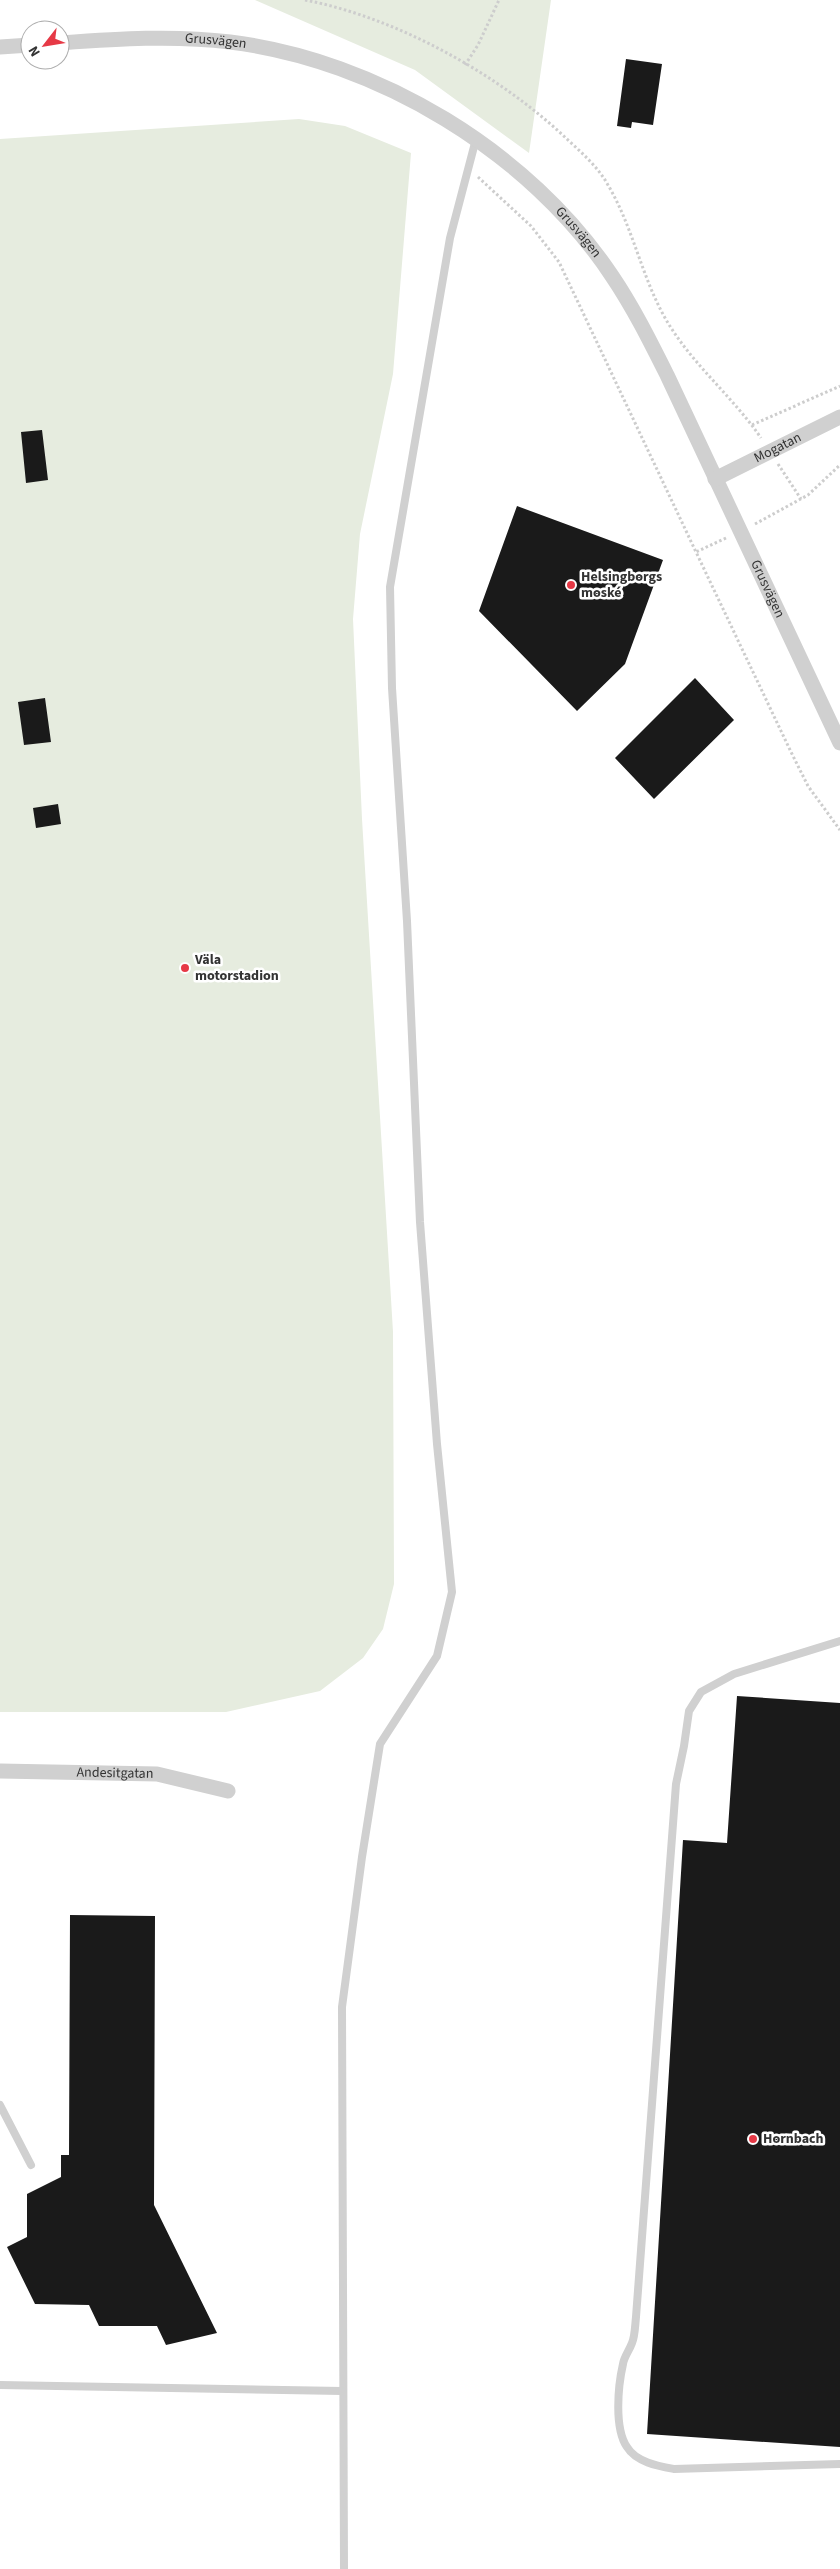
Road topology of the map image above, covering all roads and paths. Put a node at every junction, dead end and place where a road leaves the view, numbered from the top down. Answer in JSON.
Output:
{"nodes":[{"id":1,"x":499,"y":0,"type":"edge"},
{"id":2,"x":70,"y":42,"type":"edge"},
{"id":3,"x":20,"y":46,"type":"edge"},
{"id":4,"x":0,"y":47,"type":"edge"},
{"id":5,"x":465,"y":65,"type":"dead end"},
{"id":6,"x":476,"y":139,"type":"junction"},
{"id":7,"x":469,"y":169,"type":"junction"},
{"id":8,"x":840,"y":386,"type":"edge"},
{"id":9,"x":840,"y":417,"type":"edge"},
{"id":10,"x":752,"y":425,"type":"dead end"},
{"id":11,"x":840,"y":465,"type":"edge"},
{"id":12,"x":715,"y":479,"type":"junction"},
{"id":13,"x":740,"y":531,"type":"junction"},
{"id":14,"x":696,"y":552,"type":"junction"},
{"id":15,"x":840,"y":743,"type":"edge"},
{"id":16,"x":840,"y":830,"type":"edge"},
{"id":17,"x":840,"y":1640,"type":"edge"},
{"id":18,"x":0,"y":1771,"type":"edge"},
{"id":19,"x":228,"y":1791,"type":"dead end"},
{"id":20,"x":0,"y":2105,"type":"edge"},
{"id":21,"x":31,"y":2165,"type":"dead end"},
{"id":22,"x":0,"y":2385,"type":"edge"},
{"id":23,"x":342,"y":2391,"type":"junction"},
{"id":24,"x":840,"y":2464,"type":"edge"},
{"id":25,"x":344,"y":2569,"type":"edge"}],
"edges":[{"from":1,"to":5,"type":"path"},
{"from":2,"to":6,"type":"street","name":"Grusvägen"},
{"from":3,"to":4,"type":"street"},
{"from":6,"to":7,"type":"lane"},
{"from":6,"to":12,"type":"street","name":"Grusvägen"},
{"from":7,"to":14,"type":"path"},
{"from":7,"to":23,"type":"lane"},
{"from":8,"to":10,"type":"path"},
{"from":9,"to":12,"type":"street","name":"Mogatan"},
{"from":11,"to":13,"type":"path"},
{"from":12,"to":13,"type":"street","name":"Grusvägen"},
{"from":13,"to":14,"type":"path"},
{"from":13,"to":15,"type":"street","name":"Grusvägen"},
{"from":14,"to":16,"type":"path"},
{"from":17,"to":24,"type":"lane"},
{"from":18,"to":19,"type":"street","name":"Andesitgatan"},
{"from":20,"to":21,"type":"lane"},
{"from":22,"to":23,"type":"lane"},
{"from":23,"to":25,"type":"lane"}]}
